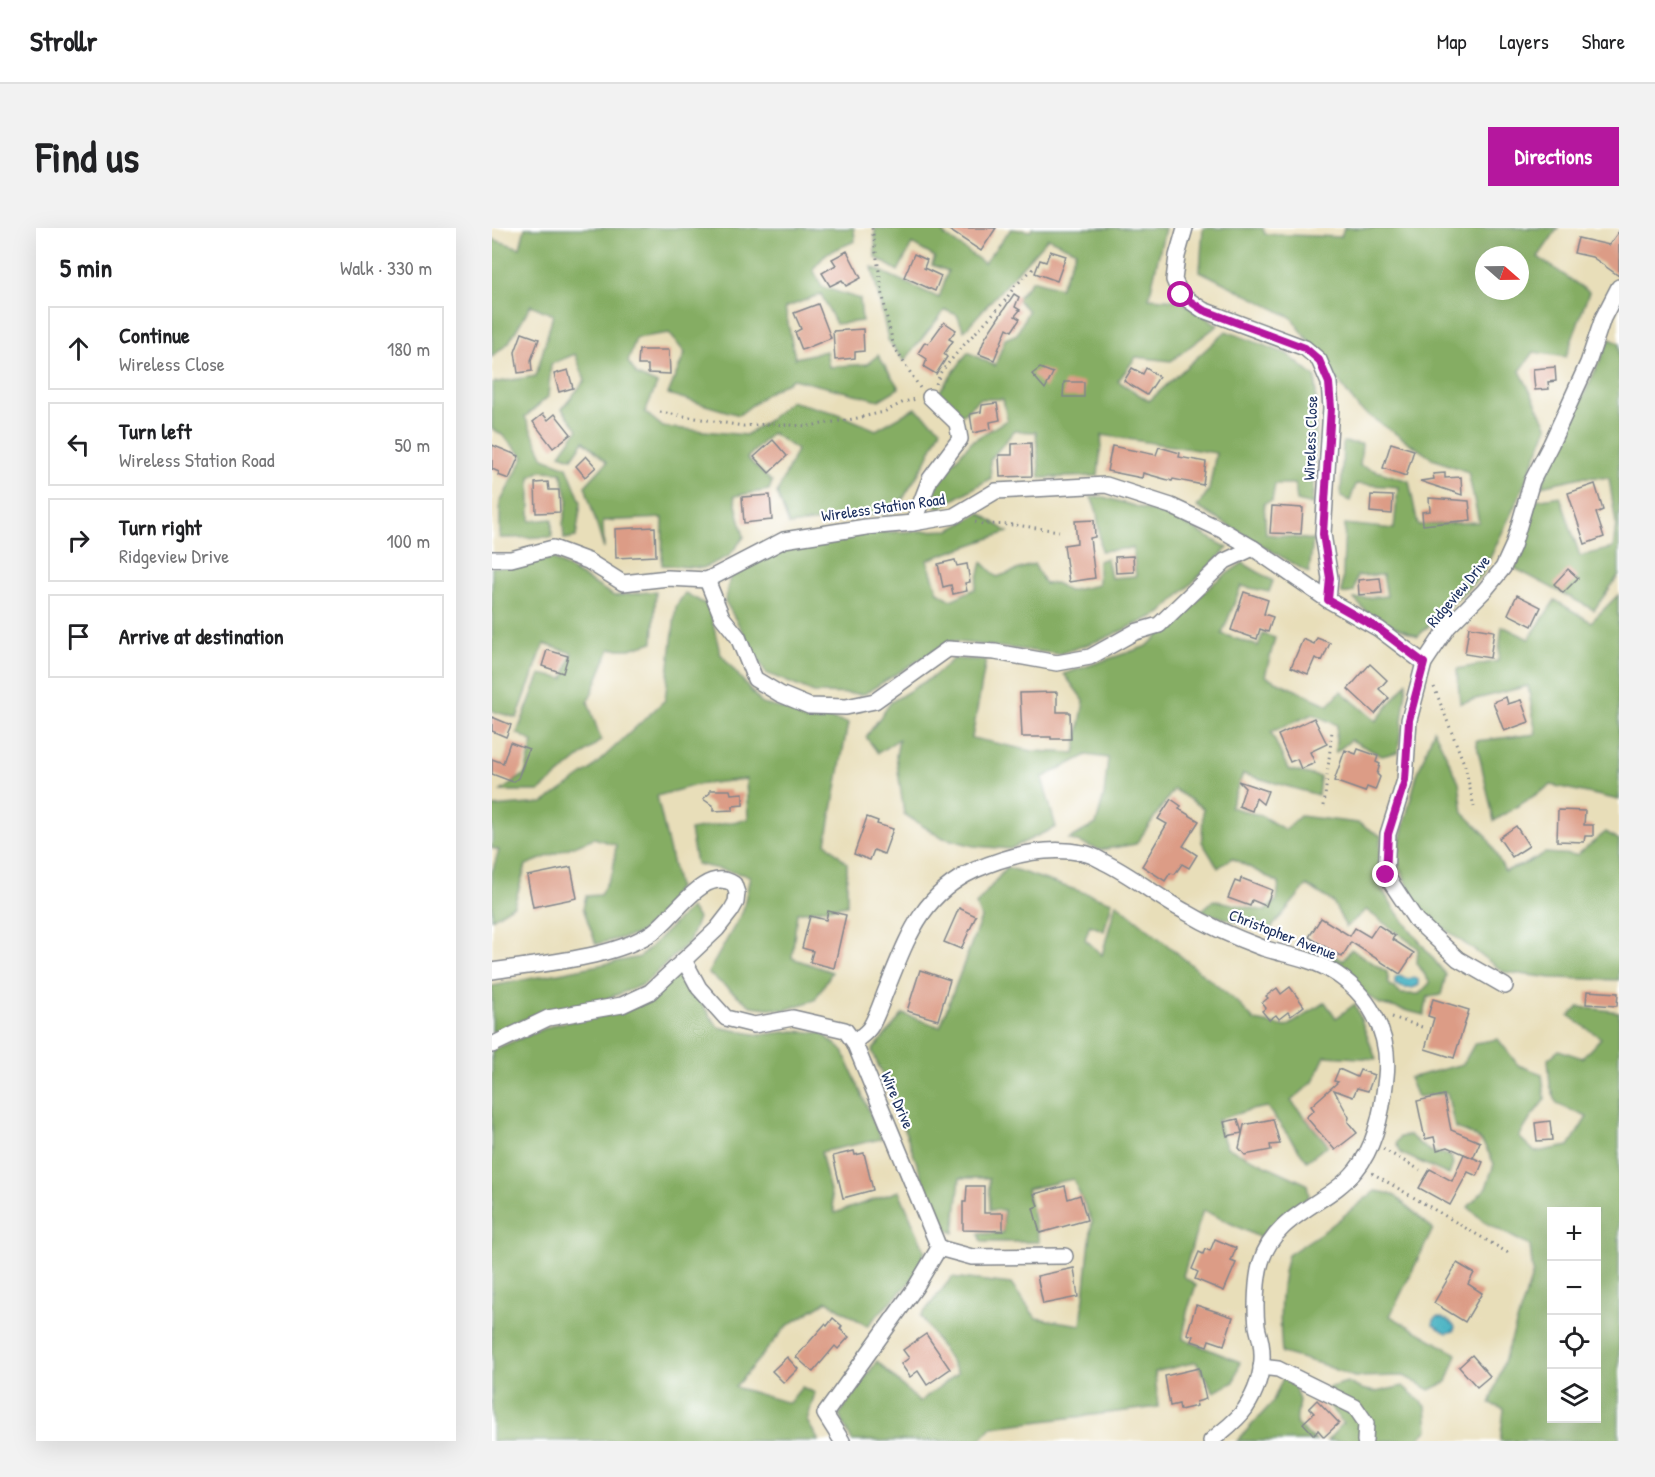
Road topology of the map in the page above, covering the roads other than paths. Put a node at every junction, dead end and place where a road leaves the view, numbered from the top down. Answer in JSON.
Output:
{"nodes":[{"id":1,"x":1185,"y":228,"type":"edge"},
{"id":2,"x":1619,"y":287,"type":"edge"},
{"id":3,"x":930,"y":397,"type":"road end"},
{"id":4,"x":913,"y":523,"type":"junction"},
{"id":5,"x":1253,"y":548,"type":"junction"},
{"id":6,"x":492,"y":559,"type":"edge"},
{"id":7,"x":707,"y":580,"type":"junction"},
{"id":8,"x":1328,"y":600,"type":"junction"},
{"id":9,"x":1424,"y":663,"type":"junction"},
{"id":10,"x":684,"y":960,"type":"junction"},
{"id":11,"x":492,"y":971,"type":"edge"},
{"id":12,"x":1504,"y":986,"type":"dead end"},
{"id":13,"x":854,"y":1042,"type":"junction"},
{"id":14,"x":492,"y":1045,"type":"edge"},
{"id":15,"x":939,"y":1248,"type":"junction"},
{"id":16,"x":1065,"y":1256,"type":"dead end"},
{"id":17,"x":1261,"y":1367,"type":"junction"},
{"id":18,"x":842,"y":1441,"type":"edge"},
{"id":19,"x":1211,"y":1441,"type":"edge"},
{"id":20,"x":1365,"y":1441,"type":"edge"}],
"edges":[{"from":1,"to":8,"type":"street","name":"Wireless Close"},
{"from":2,"to":9,"type":"street","name":"Ridgeview Drive"},
{"from":3,"to":4,"type":"street"},
{"from":4,"to":5,"type":"street","name":"Wireless Station Road"},
{"from":4,"to":7,"type":"street","name":"Wireless Station Road"},
{"from":5,"to":7,"type":"street"},
{"from":5,"to":8,"type":"street","name":"Wireless Station Road"},
{"from":6,"to":7,"type":"street"},
{"from":8,"to":9,"type":"street","name":"Wireless Station Road"},
{"from":9,"to":12,"type":"street","name":"Ridgeview Drive"},
{"from":10,"to":11,"type":"street"},
{"from":10,"to":13,"type":"street"},
{"from":10,"to":14,"type":"street"},
{"from":13,"to":15,"type":"street","name":"Wire Drive"},
{"from":13,"to":17,"type":"street","name":"Christopher Avenue"},
{"from":15,"to":16,"type":"street"},
{"from":15,"to":18,"type":"street"},
{"from":17,"to":19,"type":"street","name":"Christopher Avenue"},
{"from":17,"to":20,"type":"street"}]}
